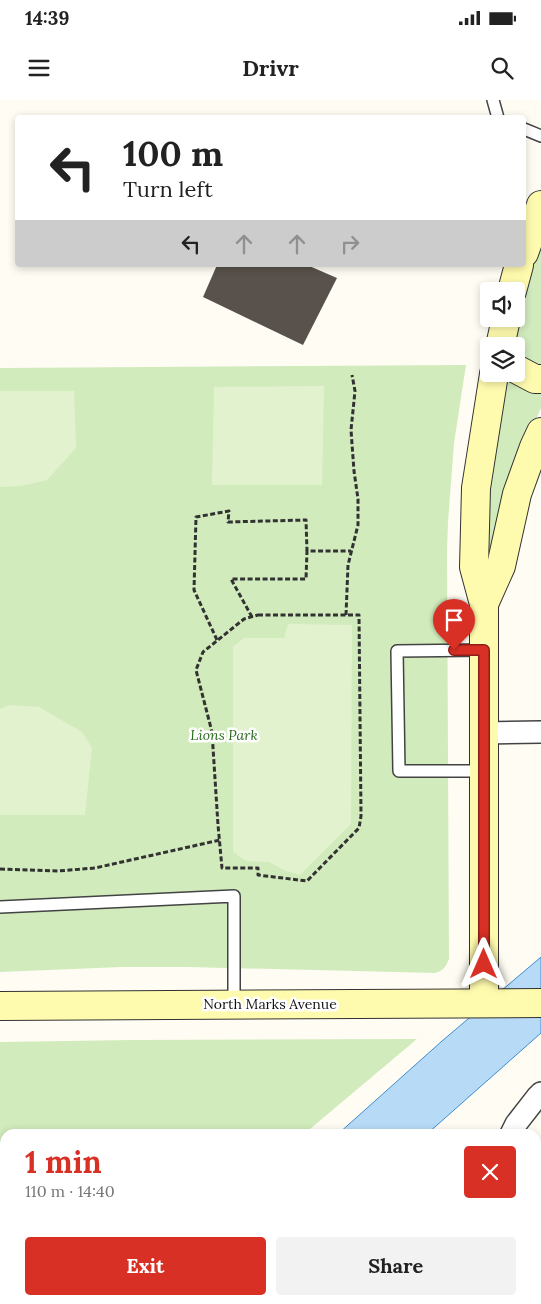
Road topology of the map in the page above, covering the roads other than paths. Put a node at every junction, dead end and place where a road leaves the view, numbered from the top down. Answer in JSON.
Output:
{"nodes":[{"id":1,"x":492,"y":100,"type":"edge"},
{"id":2,"x":497,"y":115,"type":"edge"},
{"id":3,"x":526,"y":129,"type":"edge"},
{"id":4,"x":541,"y":136,"type":"edge"},
{"id":5,"x":541,"y":204,"type":"edge"},
{"id":6,"x":526,"y":247,"type":"edge"},
{"id":7,"x":518,"y":267,"type":"edge"},
{"id":8,"x":514,"y":282,"type":"edge"},
{"id":9,"x":525,"y":374,"type":"edge"},
{"id":10,"x":541,"y":379,"type":"edge"},
{"id":11,"x":493,"y":382,"type":"edge"},
{"id":12,"x":541,"y":432,"type":"edge"},
{"id":13,"x":484,"y":604,"type":"junction"},
{"id":14,"x":484,"y":650,"type":"junction"},
{"id":15,"x":541,"y":732,"type":"edge"},
{"id":16,"x":484,"y":733,"type":"junction"},
{"id":17,"x":484,"y":771,"type":"junction"},
{"id":18,"x":0,"y":907,"type":"edge"},
{"id":19,"x":484,"y":1003,"type":"junction"},
{"id":20,"x":541,"y":1003,"type":"edge"},
{"id":21,"x":234,"y":1004,"type":"junction"},
{"id":22,"x":0,"y":1006,"type":"edge"},
{"id":23,"x":541,"y":1093,"type":"edge"},
{"id":24,"x":514,"y":1129,"type":"edge"}],
"edges":[{"from":1,"to":2,"type":"lane"},
{"from":3,"to":4,"type":"lane"},
{"from":5,"to":6,"type":"street"},
{"from":7,"to":8,"type":"street"},
{"from":9,"to":10,"type":"street"},
{"from":11,"to":13,"type":"street"},
{"from":12,"to":13,"type":"street"},
{"from":13,"to":14,"type":"street"},
{"from":14,"to":16,"type":"street"},
{"from":14,"to":17,"type":"lane"},
{"from":15,"to":16,"type":"street"},
{"from":16,"to":17,"type":"street"},
{"from":17,"to":19,"type":"street"},
{"from":18,"to":21,"type":"lane"},
{"from":19,"to":20,"type":"street","name":"North Marks Avenue"},
{"from":19,"to":21,"type":"street","name":"North Marks Avenue"},
{"from":21,"to":22,"type":"street","name":"North Marks Avenue"},
{"from":23,"to":24,"type":"street"}]}
